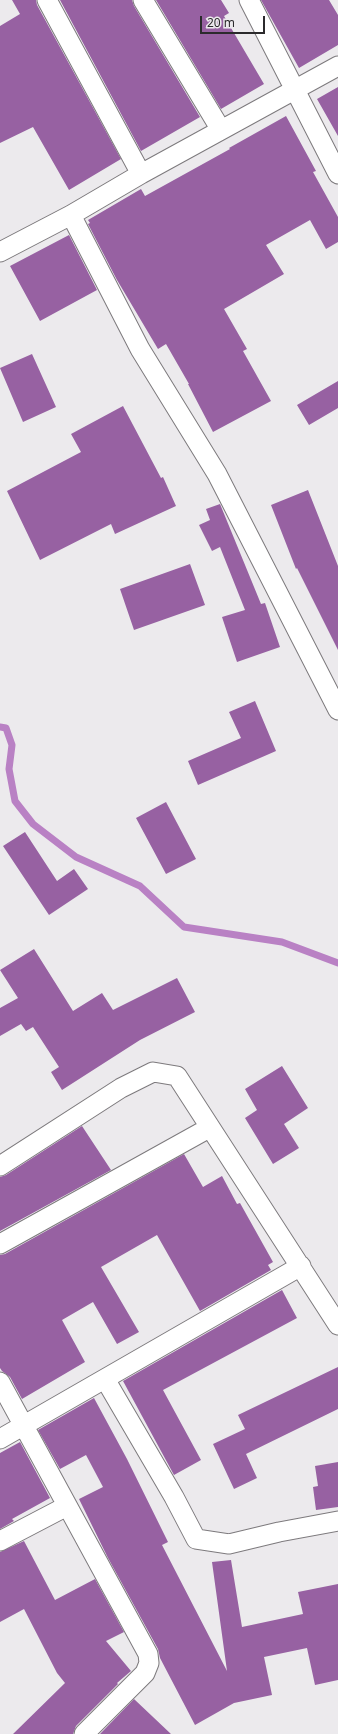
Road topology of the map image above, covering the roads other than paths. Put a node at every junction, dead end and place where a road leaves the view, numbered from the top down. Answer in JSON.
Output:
{"nodes":[{"id":1,"x":47,"y":0,"type":"edge"},
{"id":2,"x":143,"y":0,"type":"edge"},
{"id":3,"x":249,"y":0,"type":"edge"},
{"id":4,"x":338,"y":66,"type":"edge"},
{"id":5,"x":296,"y":89,"type":"junction"},
{"id":6,"x":221,"y":130,"type":"junction"},
{"id":7,"x":141,"y":174,"type":"junction"},
{"id":8,"x":338,"y":174,"type":"edge"},
{"id":9,"x":71,"y":215,"type":"junction"},
{"id":10,"x":0,"y":252,"type":"edge"},
{"id":11,"x":338,"y":710,"type":"edge"},
{"id":12,"x":209,"y":1128,"type":"junction"},
{"id":13,"x":0,"y":1166,"type":"edge"},
{"id":14,"x":0,"y":1244,"type":"edge"},
{"id":15,"x":301,"y":1266,"type":"junction"},
{"id":16,"x":338,"y":1325,"type":"edge"},
{"id":17,"x":105,"y":1379,"type":"junction"},
{"id":18,"x":0,"y":1382,"type":"edge"},
{"id":19,"x":24,"y":1426,"type":"junction"},
{"id":20,"x":0,"y":1439,"type":"edge"},
{"id":21,"x":67,"y":1506,"type":"junction"},
{"id":22,"x":338,"y":1521,"type":"edge"},
{"id":23,"x":0,"y":1541,"type":"edge"},
{"id":24,"x":84,"y":1734,"type":"edge"}],
"edges":[{"from":1,"to":7,"type":"street"},
{"from":2,"to":6,"type":"street"},
{"from":3,"to":5,"type":"street"},
{"from":4,"to":5,"type":"street"},
{"from":5,"to":6,"type":"street"},
{"from":5,"to":8,"type":"street"},
{"from":6,"to":7,"type":"street"},
{"from":7,"to":9,"type":"street"},
{"from":9,"to":10,"type":"street"},
{"from":9,"to":11,"type":"street"},
{"from":12,"to":13,"type":"street"},
{"from":12,"to":14,"type":"street"},
{"from":12,"to":15,"type":"street"},
{"from":15,"to":16,"type":"street"},
{"from":15,"to":17,"type":"street"},
{"from":17,"to":19,"type":"street"},
{"from":17,"to":22,"type":"street"},
{"from":18,"to":19,"type":"street"},
{"from":19,"to":20,"type":"street"},
{"from":19,"to":21,"type":"street"},
{"from":21,"to":23,"type":"street"},
{"from":21,"to":24,"type":"street"}]}
